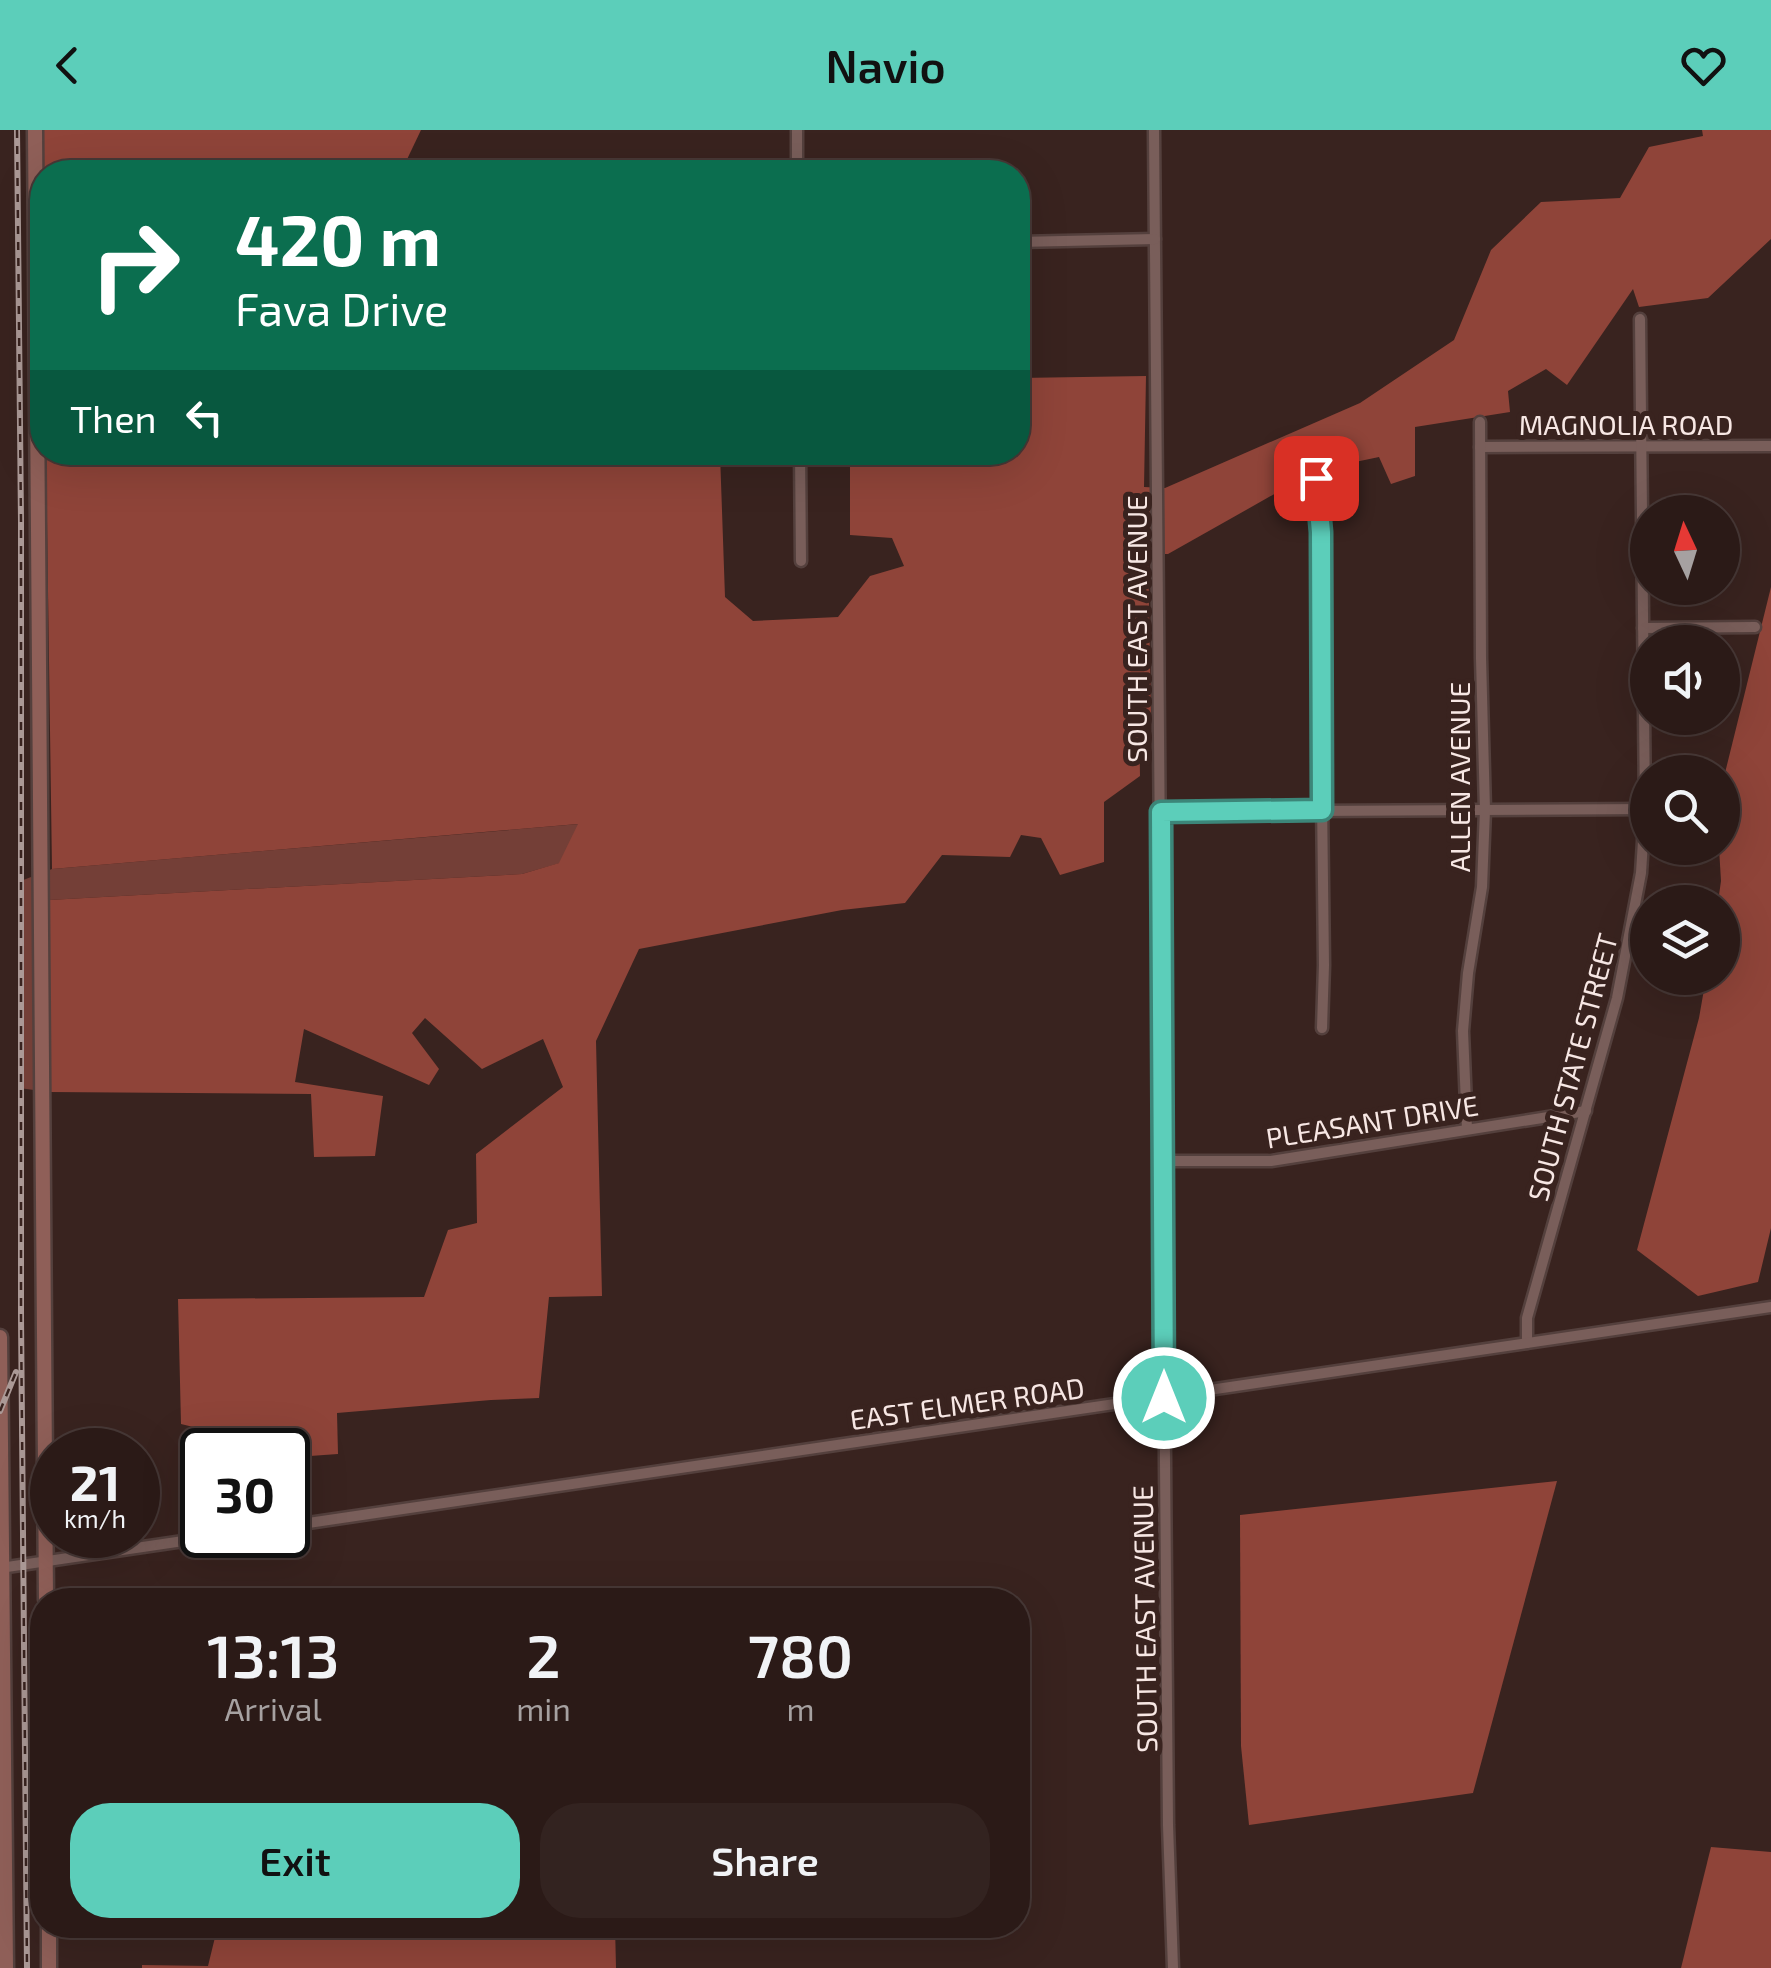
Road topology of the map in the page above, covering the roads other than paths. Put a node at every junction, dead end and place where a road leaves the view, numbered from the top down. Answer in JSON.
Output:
{"nodes":[{"id":1,"x":34,"y":130,"type":"edge"},
{"id":2,"x":797,"y":130,"type":"edge"},
{"id":3,"x":1154,"y":130,"type":"edge"},
{"id":4,"x":34,"y":160,"type":"edge"},
{"id":5,"x":797,"y":160,"type":"edge"},
{"id":6,"x":1154,"y":239,"type":"junction"},
{"id":7,"x":1030,"y":242,"type":"edge"},
{"id":8,"x":1640,"y":319,"type":"dead end"},
{"id":9,"x":1480,"y":422,"type":"dead end"},
{"id":10,"x":1641,"y":446,"type":"junction"},
{"id":11,"x":1771,"y":446,"type":"edge"},
{"id":12,"x":1480,"y":447,"type":"junction"},
{"id":13,"x":37,"y":465,"type":"edge"},
{"id":14,"x":800,"y":465,"type":"edge"},
{"id":15,"x":1316,"y":478,"type":"dead end"},
{"id":16,"x":802,"y":561,"type":"dead end"},
{"id":17,"x":1643,"y":625,"type":"edge"},
{"id":18,"x":1740,"y":626,"type":"edge"},
{"id":19,"x":1755,"y":626,"type":"dead end"},
{"id":20,"x":1630,"y":809,"type":"edge"},
{"id":21,"x":1322,"y":810,"type":"junction"},
{"id":22,"x":1485,"y":810,"type":"junction"},
{"id":23,"x":1161,"y":812,"type":"junction"},
{"id":24,"x":1643,"y":865,"type":"edge"},
{"id":25,"x":1322,"y":1028,"type":"dead end"},
{"id":26,"x":1586,"y":1112,"type":"junction"},
{"id":27,"x":1467,"y":1129,"type":"junction"},
{"id":28,"x":1163,"y":1160,"type":"junction"},
{"id":29,"x":1771,"y":1308,"type":"edge"},
{"id":30,"x":0,"y":1337,"type":"edge"},
{"id":31,"x":1527,"y":1344,"type":"junction"},
{"id":32,"x":1164,"y":1398,"type":"junction"},
{"id":33,"x":310,"y":1523,"type":"edge"},
{"id":34,"x":180,"y":1542,"type":"edge"},
{"id":35,"x":46,"y":1562,"type":"junction"},
{"id":36,"x":1,"y":1568,"type":"edge"},
{"id":37,"x":46,"y":1588,"type":"edge"},
{"id":38,"x":49,"y":1938,"type":"edge"},
{"id":39,"x":6,"y":1968,"type":"edge"},
{"id":40,"x":49,"y":1968,"type":"edge"},
{"id":41,"x":1172,"y":1968,"type":"edge"}],
"edges":[{"from":1,"to":4,"type":"main road"},
{"from":2,"to":5,"type":"street"},
{"from":3,"to":6,"type":"street","name":"SOUTH EAST AVENUE"},
{"from":6,"to":7,"type":"street"},
{"from":6,"to":23,"type":"street","name":"SOUTH EAST AVENUE"},
{"from":8,"to":10,"type":"street","name":"SOUTH STATE STREET"},
{"from":9,"to":12,"type":"street","name":"ALLEN AVENUE"},
{"from":10,"to":11,"type":"street","name":"MAGNOLIA ROAD"},
{"from":10,"to":12,"type":"street","name":"MAGNOLIA ROAD"},
{"from":10,"to":17,"type":"street","name":"SOUTH STATE STREET"},
{"from":12,"to":22,"type":"street","name":"ALLEN AVENUE"},
{"from":13,"to":35,"type":"main road"},
{"from":14,"to":16,"type":"street"},
{"from":15,"to":21,"type":"street"},
{"from":18,"to":19,"type":"street"},
{"from":20,"to":22,"type":"street"},
{"from":21,"to":22,"type":"street"},
{"from":21,"to":23,"type":"street"},
{"from":21,"to":25,"type":"street"},
{"from":22,"to":27,"type":"street","name":"ALLEN AVENUE"},
{"from":23,"to":28,"type":"street","name":"SOUTH EAST AVENUE"},
{"from":24,"to":26,"type":"street","name":"SOUTH STATE STREET"},
{"from":26,"to":27,"type":"street","name":"PLEASANT DRIVE"},
{"from":26,"to":31,"type":"street","name":"SOUTH STATE STREET"},
{"from":27,"to":28,"type":"street","name":"PLEASANT DRIVE"},
{"from":28,"to":32,"type":"street","name":"SOUTH EAST AVENUE"},
{"from":29,"to":31,"type":"street","name":"EAST ELMER ROAD"},
{"from":30,"to":36,"type":"main road"},
{"from":31,"to":32,"type":"street","name":"EAST ELMER ROAD"},
{"from":32,"to":33,"type":"street","name":"EAST ELMER ROAD"},
{"from":32,"to":41,"type":"street","name":"SOUTH EAST AVENUE"},
{"from":34,"to":35,"type":"street"},
{"from":35,"to":36,"type":"street"},
{"from":35,"to":37,"type":"main road"},
{"from":36,"to":39,"type":"main road"},
{"from":38,"to":40,"type":"main road"}]}
